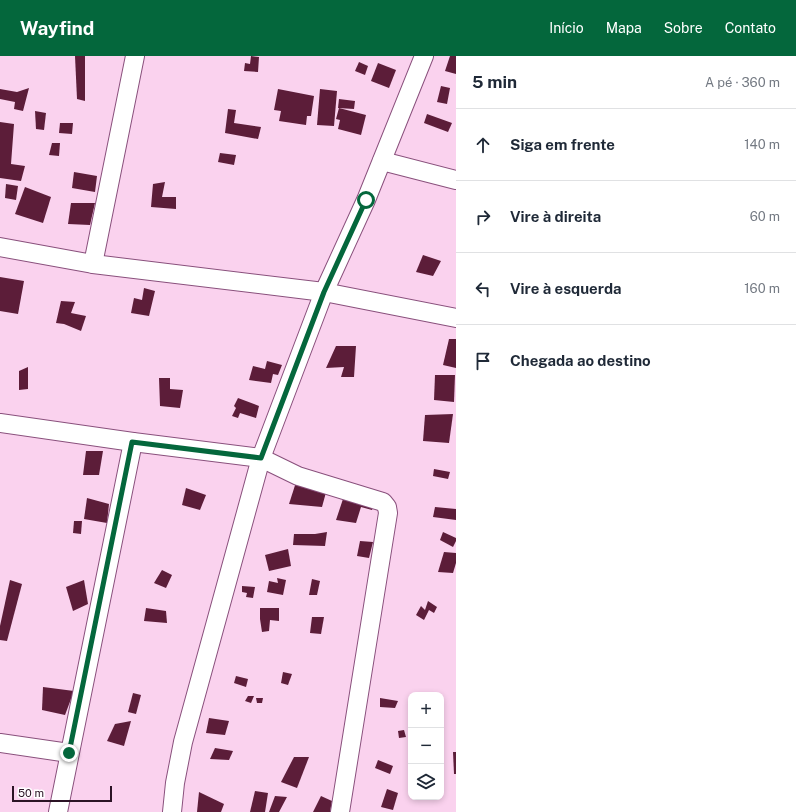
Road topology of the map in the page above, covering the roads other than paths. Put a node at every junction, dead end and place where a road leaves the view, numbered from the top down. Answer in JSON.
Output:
{"nodes":[{"id":1,"x":135,"y":56,"type":"edge"},
{"id":2,"x":424,"y":56,"type":"edge"},
{"id":3,"x":382,"y":161,"type":"junction"},
{"id":4,"x":456,"y":180,"type":"edge"},
{"id":5,"x":0,"y":247,"type":"edge"},
{"id":6,"x":93,"y":264,"type":"junction"},
{"id":7,"x":324,"y":292,"type":"junction"},
{"id":8,"x":456,"y":318,"type":"edge"},
{"id":9,"x":0,"y":423,"type":"edge"},
{"id":10,"x":132,"y":442,"type":"junction"},
{"id":11,"x":261,"y":458,"type":"junction"},
{"id":12,"x":0,"y":743,"type":"edge"},
{"id":13,"x":69,"y":753,"type":"junction"},
{"id":14,"x":58,"y":812,"type":"edge"},
{"id":15,"x":172,"y":812,"type":"edge"},
{"id":16,"x":340,"y":812,"type":"edge"}],
"edges":[{"from":1,"to":6,"type":"street"},
{"from":2,"to":3,"type":"street"},
{"from":3,"to":4,"type":"street"},
{"from":3,"to":7,"type":"street"},
{"from":5,"to":6,"type":"street"},
{"from":6,"to":7,"type":"street"},
{"from":7,"to":8,"type":"street"},
{"from":7,"to":11,"type":"street"},
{"from":9,"to":10,"type":"street"},
{"from":10,"to":11,"type":"street"},
{"from":10,"to":13,"type":"street"},
{"from":11,"to":15,"type":"street"},
{"from":11,"to":16,"type":"street"},
{"from":12,"to":13,"type":"street"},
{"from":13,"to":14,"type":"street"}]}
